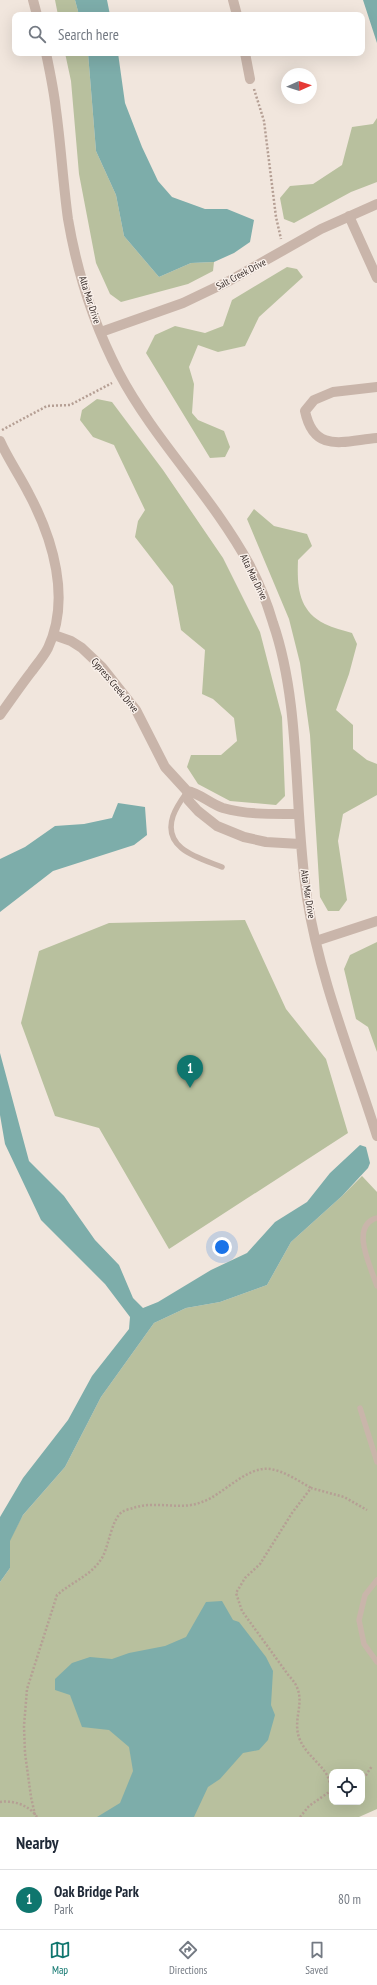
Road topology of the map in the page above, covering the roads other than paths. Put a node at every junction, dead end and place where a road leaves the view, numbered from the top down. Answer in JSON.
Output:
{"nodes":[{"id":1,"x":33,"y":0,"type":"edge"},
{"id":2,"x":233,"y":0,"type":"edge"},
{"id":3,"x":36,"y":12,"type":"edge"},
{"id":4,"x":236,"y":12,"type":"edge"},
{"id":5,"x":47,"y":56,"type":"edge"},
{"id":6,"x":246,"y":56,"type":"edge"},
{"id":7,"x":250,"y":79,"type":"road end"},
{"id":8,"x":377,"y":204,"type":"edge"},
{"id":9,"x":349,"y":216,"type":"junction"},
{"id":10,"x":377,"y":278,"type":"edge"},
{"id":11,"x":101,"y":332,"type":"junction"},
{"id":12,"x":377,"y":387,"type":"edge"},
{"id":13,"x":377,"y":438,"type":"edge"},
{"id":14,"x":0,"y":441,"type":"edge"},
{"id":15,"x":54,"y":635,"type":"junction"},
{"id":16,"x":0,"y":715,"type":"edge"},
{"id":17,"x":187,"y":791,"type":"junction"},
{"id":18,"x":298,"y":814,"type":"junction"},
{"id":19,"x":300,"y":844,"type":"junction"},
{"id":20,"x":222,"y":867,"type":"dead end"},
{"id":21,"x":377,"y":921,"type":"edge"},
{"id":22,"x":316,"y":941,"type":"junction"},
{"id":23,"x":376,"y":1132,"type":"edge"},
{"id":24,"x":377,"y":1218,"type":"edge"},
{"id":25,"x":377,"y":1286,"type":"edge"},
{"id":26,"x":360,"y":1408,"type":"dead end"},
{"id":27,"x":377,"y":1462,"type":"edge"},
{"id":28,"x":377,"y":1580,"type":"edge"},
{"id":29,"x":377,"y":1662,"type":"edge"}],
"edges":[{"from":1,"to":3,"type":"street"},
{"from":2,"to":4,"type":"street"},
{"from":5,"to":11,"type":"street","name":"Alta Mar Drive"},
{"from":6,"to":7,"type":"street"},
{"from":8,"to":9,"type":"street","name":"Salt Creek Drive"},
{"from":9,"to":10,"type":"street"},
{"from":9,"to":11,"type":"street","name":"Salt Creek Drive"},
{"from":11,"to":18,"type":"street","name":"Alta Mar Drive"},
{"from":12,"to":13,"type":"street"},
{"from":14,"to":15,"type":"street"},
{"from":15,"to":16,"type":"street"},
{"from":15,"to":17,"type":"street","name":"Cypress Creek Drive"},
{"from":17,"to":18,"type":"street","name":"Cypress Creek Drive"},
{"from":17,"to":19,"type":"street","name":"Cypress Creek Drive"},
{"from":17,"to":20,"type":"lane"},
{"from":18,"to":19,"type":"street","name":"Alta Mar Drive"},
{"from":19,"to":22,"type":"street","name":"Alta Mar Drive"},
{"from":21,"to":22,"type":"street"},
{"from":22,"to":23,"type":"street","name":"Alta Mar Drive"},
{"from":24,"to":25,"type":"lane"},
{"from":26,"to":27,"type":"lane"},
{"from":28,"to":29,"type":"lane"}]}
